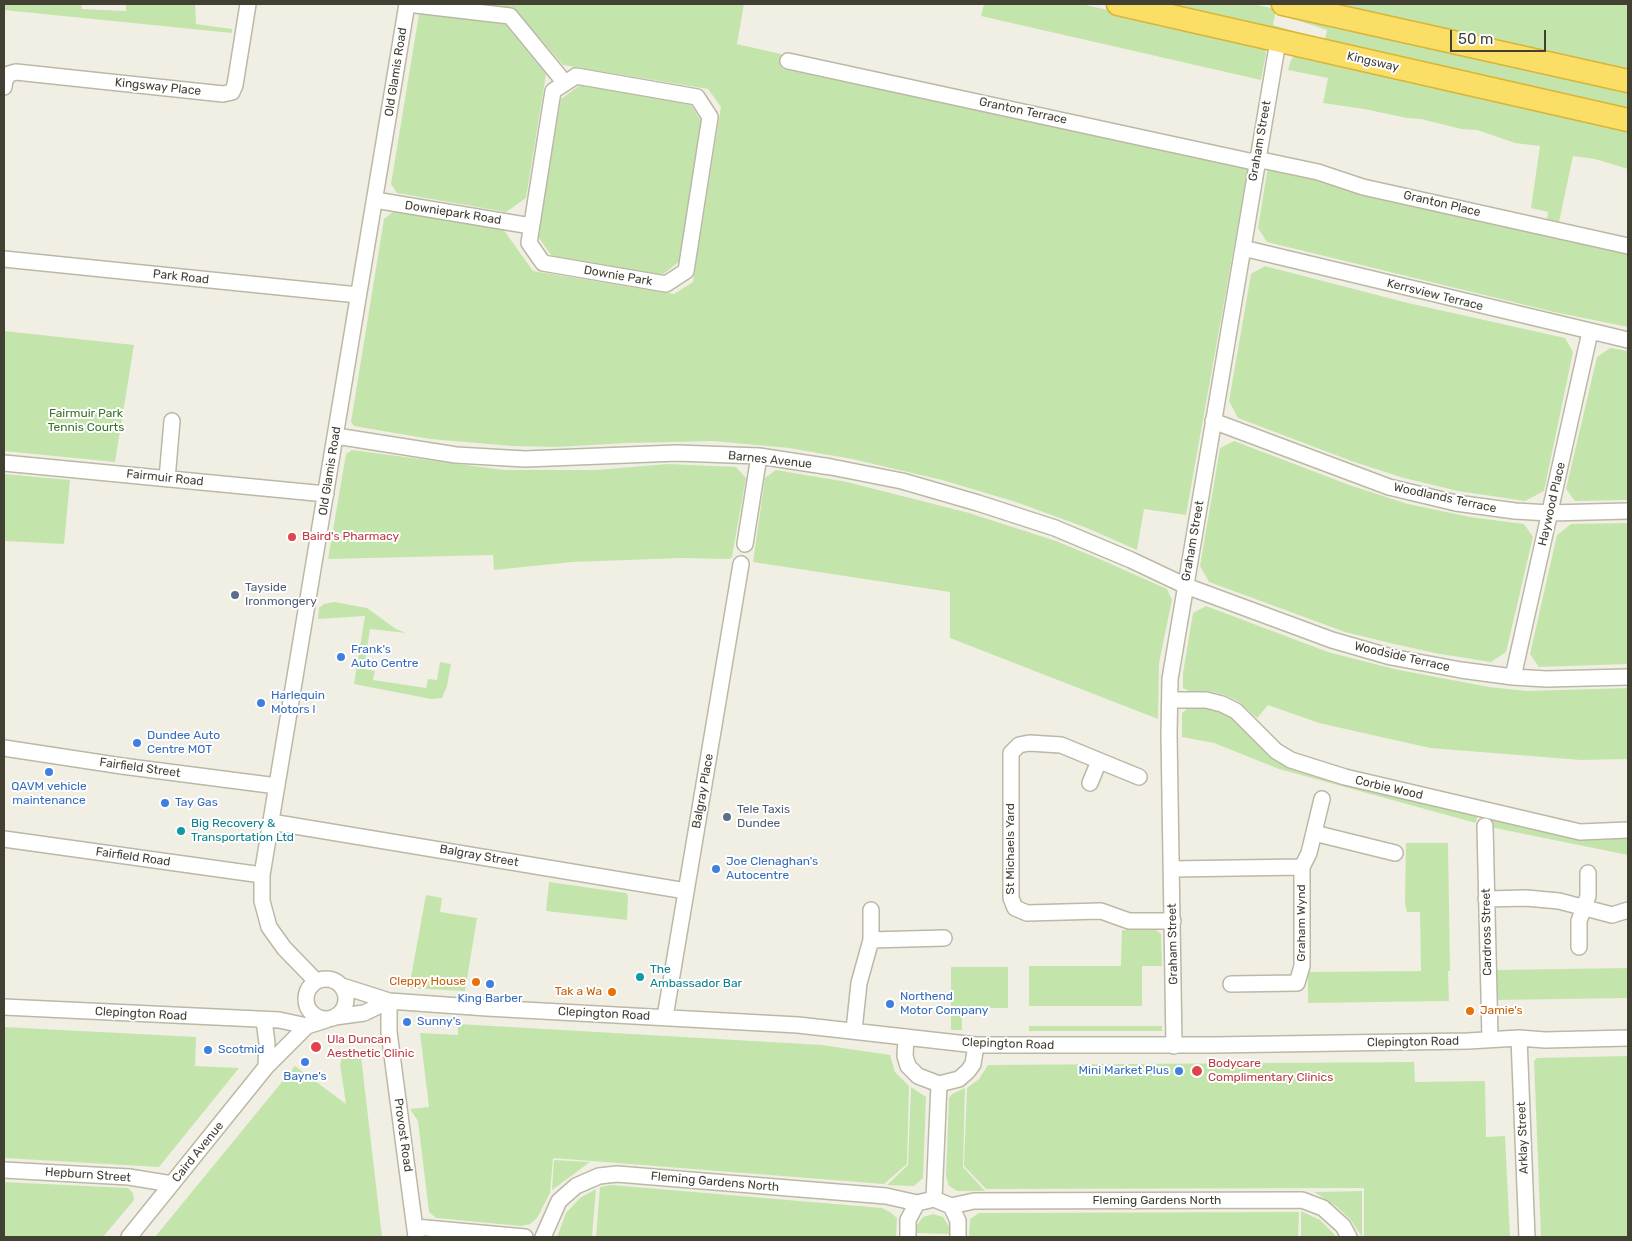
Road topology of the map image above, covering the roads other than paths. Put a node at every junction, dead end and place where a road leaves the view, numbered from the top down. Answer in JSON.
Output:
{"nodes":[{"id":1,"x":248,"y":4,"type":"edge"},
{"id":2,"x":407,"y":4,"type":"edge"},
{"id":3,"x":1118,"y":4,"type":"edge"},
{"id":4,"x":1283,"y":4,"type":"edge"},
{"id":5,"x":1278,"y":41,"type":"junction"},
{"id":6,"x":788,"y":61,"type":"dead end"},
{"id":7,"x":1628,"y":81,"type":"edge"},
{"id":8,"x":565,"y":83,"type":"junction"},
{"id":9,"x":4,"y":87,"type":"edge"},
{"id":10,"x":1628,"y":120,"type":"edge"},
{"id":11,"x":1257,"y":161,"type":"junction"},
{"id":12,"x":375,"y":200,"type":"junction"},
{"id":13,"x":532,"y":226,"type":"junction"},
{"id":14,"x":1628,"y":246,"type":"edge"},
{"id":15,"x":1243,"y":248,"type":"junction"},
{"id":16,"x":4,"y":259,"type":"edge"},
{"id":17,"x":358,"y":295,"type":"junction"},
{"id":18,"x":1590,"y":332,"type":"junction"},
{"id":19,"x":1628,"y":340,"type":"edge"},
{"id":20,"x":172,"y":421,"type":"dead end"},
{"id":21,"x":1213,"y":421,"type":"junction"},
{"id":22,"x":336,"y":436,"type":"junction"},
{"id":23,"x":759,"y":456,"type":"junction"},
{"id":24,"x":4,"y":463,"type":"edge"},
{"id":25,"x":168,"y":478,"type":"junction"},
{"id":26,"x":326,"y":494,"type":"junction"},
{"id":27,"x":1628,"y":512,"type":"edge"},
{"id":28,"x":1550,"y":513,"type":"junction"},
{"id":29,"x":745,"y":544,"type":"dead end"},
{"id":30,"x":742,"y":564,"type":"dead end"},
{"id":31,"x":1186,"y":586,"type":"junction"},
{"id":32,"x":1513,"y":676,"type":"junction"},
{"id":33,"x":1628,"y":677,"type":"edge"},
{"id":34,"x":1170,"y":700,"type":"junction"},
{"id":35,"x":4,"y":748,"type":"edge"},
{"id":36,"x":1099,"y":761,"type":"junction"},
{"id":37,"x":1139,"y":777,"type":"dead end"},
{"id":38,"x":1090,"y":783,"type":"dead end"},
{"id":39,"x":277,"y":786,"type":"junction"},
{"id":40,"x":1322,"y":799,"type":"dead end"},
{"id":41,"x":271,"y":822,"type":"junction"},
{"id":42,"x":1484,"y":826,"type":"dead end"},
{"id":43,"x":1628,"y":830,"type":"edge"},
{"id":44,"x":1314,"y":833,"type":"junction"},
{"id":45,"x":4,"y":838,"type":"edge"},
{"id":46,"x":1395,"y":853,"type":"dead end"},
{"id":47,"x":1302,"y":867,"type":"junction"},
{"id":48,"x":1172,"y":869,"type":"junction"},
{"id":49,"x":1588,"y":873,"type":"dead end"},
{"id":50,"x":262,"y":875,"type":"junction"},
{"id":51,"x":686,"y":891,"type":"junction"},
{"id":52,"x":1486,"y":899,"type":"junction"},
{"id":53,"x":1584,"y":907,"type":"junction"},
{"id":54,"x":871,"y":910,"type":"dead end"},
{"id":55,"x":1628,"y":910,"type":"edge"},
{"id":56,"x":1173,"y":921,"type":"junction"},
{"id":57,"x":944,"y":938,"type":"dead end"},
{"id":58,"x":871,"y":940,"type":"junction"},
{"id":59,"x":1579,"y":947,"type":"dead end"},
{"id":60,"x":316,"y":981,"type":"junction"},
{"id":61,"x":1231,"y":984,"type":"dead end"},
{"id":62,"x":342,"y":986,"type":"junction"},
{"id":63,"x":389,"y":1001,"type":"junction"},
{"id":64,"x":307,"y":1006,"type":"junction"},
{"id":65,"x":4,"y":1007,"type":"edge"},
{"id":66,"x":364,"y":1013,"type":"junction"},
{"id":67,"x":665,"y":1017,"type":"junction"},
{"id":68,"x":330,"y":1019,"type":"junction"},
{"id":69,"x":264,"y":1020,"type":"junction"},
{"id":70,"x":279,"y":1020,"type":"junction"},
{"id":71,"x":307,"y":1026,"type":"junction"},
{"id":72,"x":854,"y":1030,"type":"junction"},
{"id":73,"x":389,"y":1032,"type":"junction"},
{"id":74,"x":906,"y":1037,"type":"junction"},
{"id":75,"x":1519,"y":1038,"type":"junction"},
{"id":76,"x":1628,"y":1038,"type":"edge"},
{"id":77,"x":1490,"y":1039,"type":"junction"},
{"id":78,"x":976,"y":1045,"type":"junction"},
{"id":79,"x":1174,"y":1046,"type":"junction"},
{"id":80,"x":266,"y":1067,"type":"junction"},
{"id":81,"x":939,"y":1084,"type":"junction"},
{"id":82,"x":4,"y":1170,"type":"edge"},
{"id":83,"x":172,"y":1184,"type":"junction"},
{"id":84,"x":934,"y":1199,"type":"junction"},
{"id":85,"x":917,"y":1204,"type":"junction"},
{"id":86,"x":951,"y":1206,"type":"junction"},
{"id":87,"x":416,"y":1232,"type":"edge"},
{"id":88,"x":129,"y":1237,"type":"edge"},
{"id":89,"x":525,"y":1237,"type":"edge"},
{"id":90,"x":543,"y":1237,"type":"edge"},
{"id":91,"x":908,"y":1237,"type":"edge"},
{"id":92,"x":958,"y":1237,"type":"edge"},
{"id":93,"x":1349,"y":1237,"type":"edge"},
{"id":94,"x":1527,"y":1237,"type":"edge"}],
"edges":[{"from":1,"to":9,"type":"street","name":"Kingsway Place"},
{"from":2,"to":8,"type":"street"},
{"from":2,"to":12,"type":"street","name":"Old Glamis Road"},
{"from":3,"to":5,"type":"highway","name":"Kingsway"},
{"from":4,"to":7,"type":"highway"},
{"from":5,"to":10,"type":"highway","name":"Kingsway"},
{"from":5,"to":11,"type":"street","name":"Graham Street"},
{"from":6,"to":11,"type":"street","name":"Granton Terrace"},
{"from":8,"to":13,"type":"street","name":"Downie Park"},
{"from":8,"to":13,"type":"street","name":"Downie Park"},
{"from":11,"to":14,"type":"street","name":"Granton Place"},
{"from":11,"to":15,"type":"street","name":"Graham Street"},
{"from":12,"to":13,"type":"street","name":"Downiepark Road"},
{"from":12,"to":17,"type":"street","name":"Old Glamis Road"},
{"from":15,"to":18,"type":"street","name":"Kerrsview Terrace"},
{"from":15,"to":21,"type":"street","name":"Graham Street"},
{"from":16,"to":17,"type":"street","name":"Park Road"},
{"from":17,"to":22,"type":"street","name":"Old Glamis Road"},
{"from":18,"to":19,"type":"street","name":"Kerrsview Terrace"},
{"from":18,"to":28,"type":"street","name":"Haywood Place"},
{"from":20,"to":25,"type":"street"},
{"from":21,"to":28,"type":"street","name":"Woodlands Terrace"},
{"from":21,"to":31,"type":"street","name":"Graham Street"},
{"from":22,"to":23,"type":"street","name":"Barnes Avenue"},
{"from":22,"to":26,"type":"street","name":"Old Glamis Road"},
{"from":23,"to":29,"type":"street"},
{"from":23,"to":31,"type":"street","name":"Barnes Avenue"},
{"from":24,"to":25,"type":"street","name":"Fairmuir Road"},
{"from":25,"to":26,"type":"street","name":"Fairmuir Road"},
{"from":26,"to":39,"type":"street","name":"Old Glamis Road"},
{"from":27,"to":28,"type":"street","name":"Woodlands Terrace"},
{"from":28,"to":32,"type":"street","name":"Haywood Place"},
{"from":30,"to":51,"type":"street","name":"Balgray Place"},
{"from":31,"to":32,"type":"street","name":"Woodside Terrace"},
{"from":31,"to":34,"type":"street","name":"Graham Street"},
{"from":32,"to":33,"type":"street","name":"Woodside Terrace"},
{"from":34,"to":43,"type":"street","name":"Corbie Wood"},
{"from":34,"to":48,"type":"street","name":"Graham Street"},
{"from":35,"to":39,"type":"street","name":"Fairfield Street"},
{"from":36,"to":37,"type":"street","name":"St Michaels Yard"},
{"from":36,"to":38,"type":"street"},
{"from":36,"to":56,"type":"street","name":"St Michaels Yard"},
{"from":39,"to":41,"type":"street","name":"Old Glamis Road"},
{"from":40,"to":44,"type":"street"},
{"from":41,"to":50,"type":"street","name":"Old Glamis Road"},
{"from":41,"to":51,"type":"street","name":"Balgray Street"},
{"from":42,"to":52,"type":"street","name":"Cardross Street"},
{"from":44,"to":46,"type":"street"},
{"from":44,"to":47,"type":"street"},
{"from":45,"to":50,"type":"street","name":"Fairfield Road"},
{"from":47,"to":48,"type":"street","name":"Graham Wynd"},
{"from":47,"to":61,"type":"street","name":"Graham Wynd"},
{"from":48,"to":56,"type":"street","name":"Graham Street"},
{"from":49,"to":53,"type":"street"},
{"from":50,"to":60,"type":"street","name":"Old Glamis Road"},
{"from":51,"to":67,"type":"street","name":"Balgray Place"},
{"from":52,"to":53,"type":"street"},
{"from":52,"to":77,"type":"street","name":"Cardross Street"},
{"from":53,"to":55,"type":"street"},
{"from":53,"to":59,"type":"street"},
{"from":54,"to":58,"type":"street"},
{"from":56,"to":79,"type":"street","name":"Graham Street"},
{"from":57,"to":58,"type":"street"},
{"from":58,"to":72,"type":"street"},
{"from":60,"to":62,"type":"street","name":"Clepington Road"},
{"from":60,"to":64,"type":"street"},
{"from":62,"to":63,"type":"street","name":"Clepington Road"},
{"from":62,"to":68,"type":"street"},
{"from":63,"to":66,"type":"street","name":"Clepington Road"},
{"from":63,"to":67,"type":"street","name":"Clepington Road"},
{"from":63,"to":73,"type":"street","name":"Provost Road"},
{"from":64,"to":68,"type":"street"},
{"from":64,"to":70,"type":"street","name":"Clepington Road"},
{"from":65,"to":69,"type":"street","name":"Clepington Road"},
{"from":66,"to":68,"type":"street","name":"Clepington Road"},
{"from":66,"to":73,"type":"street"},
{"from":67,"to":72,"type":"street","name":"Clepington Road"},
{"from":68,"to":71,"type":"street","name":"Clepington Road"},
{"from":69,"to":70,"type":"street","name":"Clepington Road"},
{"from":69,"to":80,"type":"street"},
{"from":70,"to":71,"type":"street","name":"Clepington Road"},
{"from":71,"to":80,"type":"street","name":"Caird Avenue"},
{"from":72,"to":74,"type":"street","name":"Clepington Road"},
{"from":73,"to":87,"type":"street","name":"Provost Road"},
{"from":74,"to":78,"type":"street","name":"Clepington Road"},
{"from":74,"to":81,"type":"street"},
{"from":75,"to":76,"type":"street","name":"Clepington Road"},
{"from":75,"to":77,"type":"street","name":"Clepington Road"},
{"from":75,"to":94,"type":"street","name":"Arklay Street"},
{"from":77,"to":79,"type":"street","name":"Clepington Road"},
{"from":78,"to":79,"type":"street","name":"Clepington Road"},
{"from":78,"to":81,"type":"street"},
{"from":80,"to":83,"type":"street","name":"Caird Avenue"},
{"from":81,"to":84,"type":"street"},
{"from":82,"to":83,"type":"street","name":"Hepburn Street"},
{"from":83,"to":88,"type":"street","name":"Caird Avenue"},
{"from":84,"to":85,"type":"street"},
{"from":84,"to":86,"type":"street"},
{"from":85,"to":90,"type":"street","name":"Fleming Gardens North"},
{"from":85,"to":91,"type":"street"},
{"from":86,"to":92,"type":"street"},
{"from":86,"to":93,"type":"street","name":"Fleming Gardens North"},
{"from":87,"to":89,"type":"street"}]}
